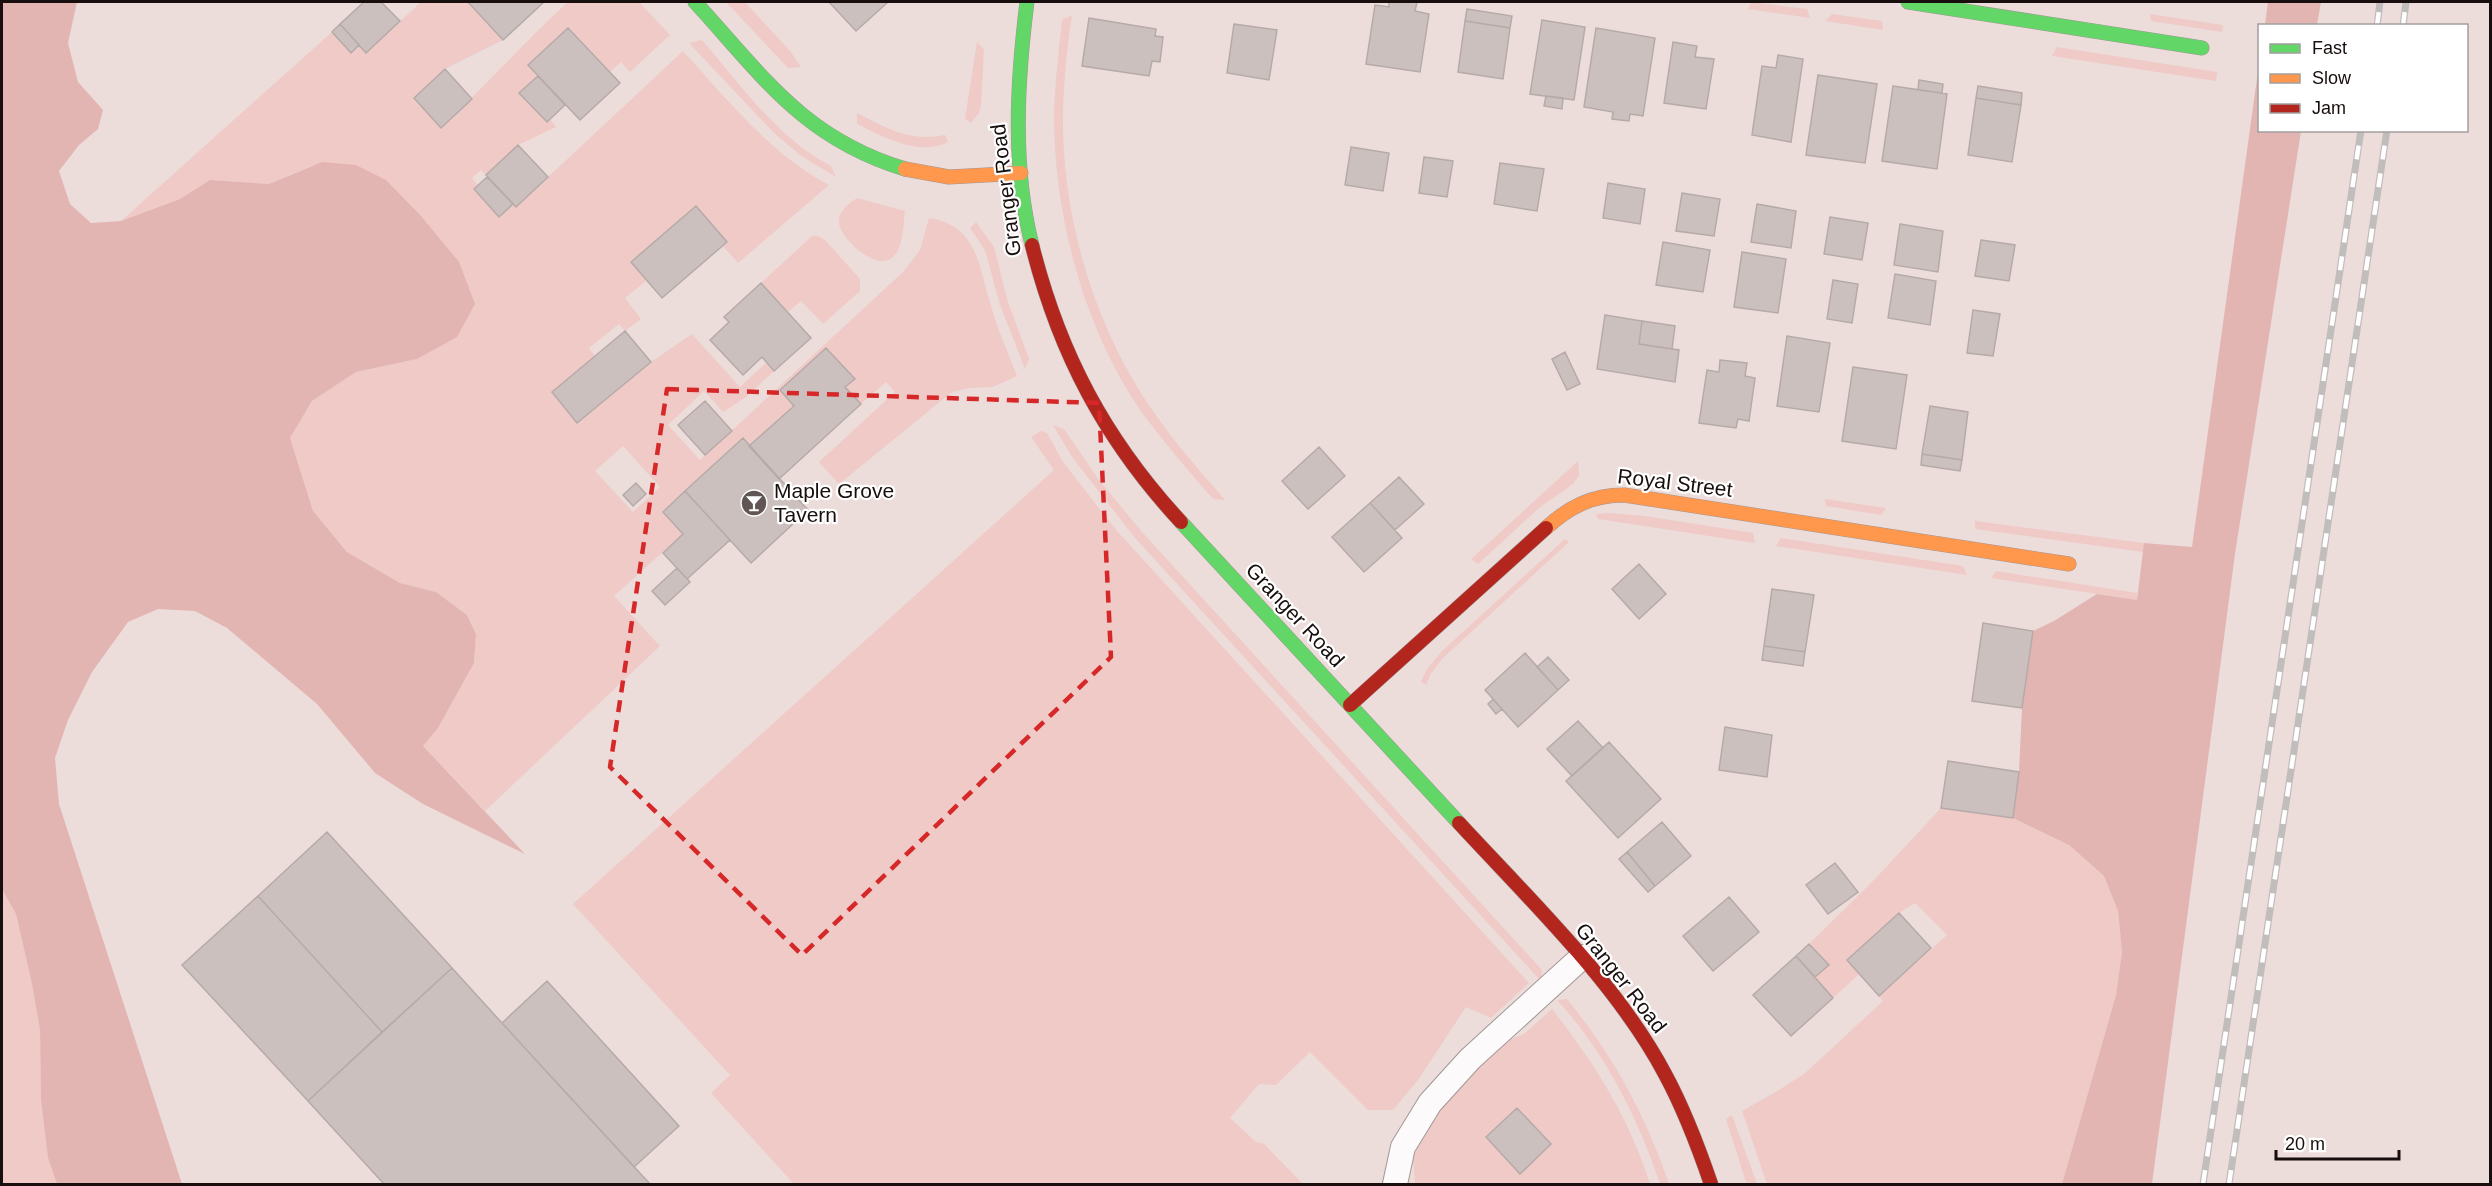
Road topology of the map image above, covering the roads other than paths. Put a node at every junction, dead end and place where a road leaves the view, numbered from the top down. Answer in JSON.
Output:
{"nodes":[{"id":1,"x":695,"y":2,"type":"edge"},
{"id":2,"x":1027,"y":2,"type":"edge"},
{"id":3,"x":1908,"y":2,"type":"edge"},
{"id":4,"x":2202,"y":48,"type":"dead end"},
{"id":5,"x":1021,"y":173,"type":"junction"},
{"id":6,"x":2069,"y":564,"type":"dead end"},
{"id":7,"x":1350,"y":705,"type":"junction"},
{"id":8,"x":1582,"y":957,"type":"junction"},
{"id":9,"x":1395,"y":1185,"type":"edge"},
{"id":10,"x":1711,"y":1185,"type":"edge"}],
"edges":[{"from":1,"to":5,"type":"street"},
{"from":2,"to":5,"type":"street","name":"Granger Road"},
{"from":3,"to":4,"type":"street"},
{"from":5,"to":7,"type":"street","name":"Granger Road"},
{"from":6,"to":7,"type":"street","name":"Royal Street"},
{"from":7,"to":8,"type":"street","name":"Granger Road"},
{"from":8,"to":9,"type":"lane"},
{"from":8,"to":10,"type":"street","name":"Granger Road"}]}
